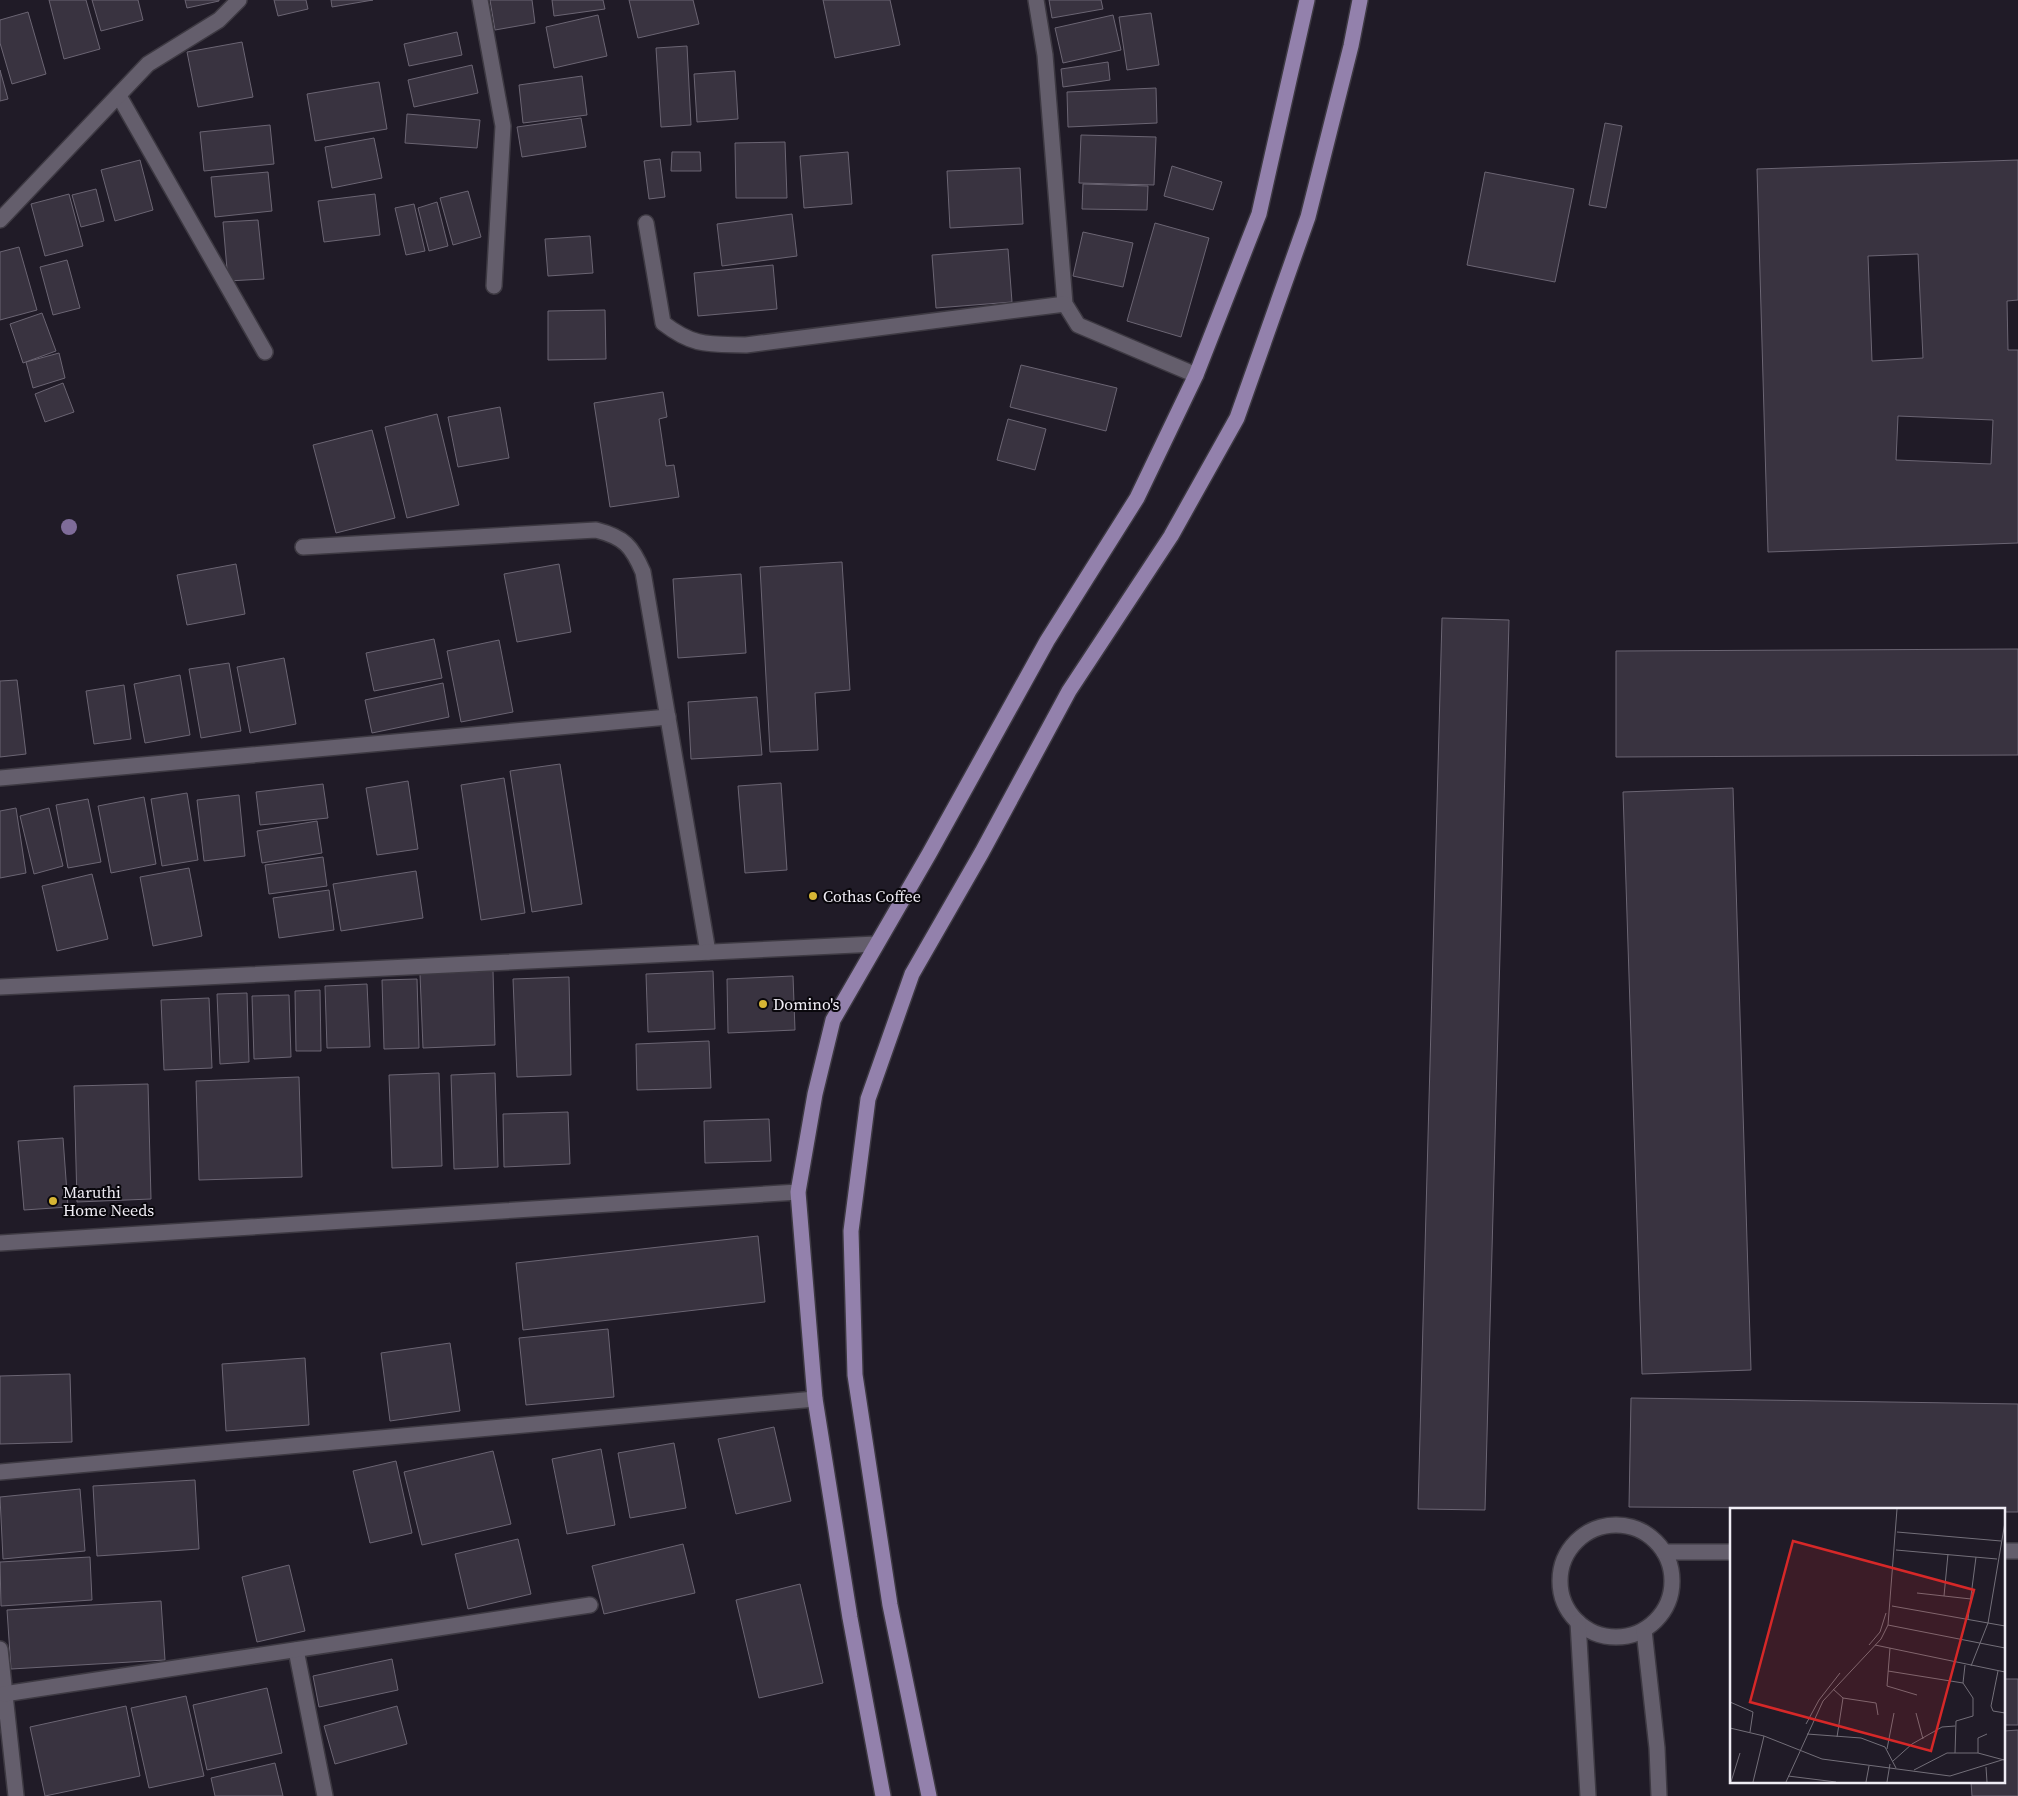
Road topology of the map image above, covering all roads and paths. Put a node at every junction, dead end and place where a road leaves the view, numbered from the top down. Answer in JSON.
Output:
{"nodes":[{"id":1,"x":239,"y":0,"type":"edge"},
{"id":2,"x":480,"y":0,"type":"edge"},
{"id":3,"x":1036,"y":0,"type":"edge"},
{"id":4,"x":1307,"y":0,"type":"edge"},
{"id":5,"x":1360,"y":0,"type":"edge"},
{"id":6,"x":119,"y":96,"type":"junction"},
{"id":7,"x":0,"y":220,"type":"edge"},
{"id":8,"x":646,"y":223,"type":"dead end"},
{"id":9,"x":494,"y":286,"type":"dead end"},
{"id":10,"x":1065,"y":304,"type":"junction"},
{"id":11,"x":265,"y":352,"type":"dead end"},
{"id":12,"x":1196,"y":375,"type":"junction"},
{"id":13,"x":304,"y":546,"type":"dead end"},
{"id":14,"x":668,"y":717,"type":"junction"},
{"id":15,"x":0,"y":778,"type":"edge"},
{"id":16,"x":876,"y":944,"type":"junction"},
{"id":17,"x":708,"y":952,"type":"junction"},
{"id":18,"x":0,"y":988,"type":"edge"},
{"id":19,"x":798,"y":1192,"type":"junction"},
{"id":20,"x":0,"y":1243,"type":"edge"},
{"id":21,"x":814,"y":1399,"type":"junction"},
{"id":22,"x":0,"y":1472,"type":"edge"},
{"id":23,"x":1664,"y":1552,"type":"junction"},
{"id":24,"x":1730,"y":1552,"type":"edge"},
{"id":25,"x":590,"y":1605,"type":"dead end"},
{"id":26,"x":1578,"y":1622,"type":"junction"},
{"id":27,"x":1644,"y":1630,"type":"junction"},
{"id":28,"x":0,"y":1649,"type":"edge"},
{"id":29,"x":296,"y":1650,"type":"junction"},
{"id":30,"x":4,"y":1694,"type":"junction"},
{"id":31,"x":16,"y":1796,"type":"edge"},
{"id":32,"x":325,"y":1796,"type":"edge"},
{"id":33,"x":883,"y":1796,"type":"edge"},
{"id":34,"x":929,"y":1796,"type":"edge"},
{"id":35,"x":1588,"y":1796,"type":"edge"},
{"id":36,"x":1659,"y":1796,"type":"edge"}],
"edges":[{"from":1,"to":6,"type":"street"},
{"from":2,"to":9,"type":"street"},
{"from":3,"to":10,"type":"street"},
{"from":4,"to":12,"type":"main road"},
{"from":5,"to":34,"type":"main road"},
{"from":6,"to":7,"type":"street"},
{"from":6,"to":11,"type":"street"},
{"from":8,"to":10,"type":"street"},
{"from":10,"to":12,"type":"street"},
{"from":12,"to":16,"type":"main road"},
{"from":13,"to":14,"type":"street"},
{"from":14,"to":15,"type":"street"},
{"from":14,"to":17,"type":"street"},
{"from":16,"to":17,"type":"street"},
{"from":16,"to":19,"type":"main road"},
{"from":17,"to":18,"type":"street"},
{"from":19,"to":20,"type":"street"},
{"from":19,"to":21,"type":"main road"},
{"from":21,"to":22,"type":"street"},
{"from":21,"to":33,"type":"main road"},
{"from":23,"to":24,"type":"street"},
{"from":23,"to":26,"type":"street"},
{"from":23,"to":27,"type":"street"},
{"from":25,"to":29,"type":"street"},
{"from":26,"to":27,"type":"street"},
{"from":26,"to":35,"type":"street"},
{"from":27,"to":36,"type":"street"},
{"from":28,"to":30,"type":"street"},
{"from":29,"to":30,"type":"street"},
{"from":29,"to":32,"type":"street"},
{"from":30,"to":31,"type":"street"}]}
